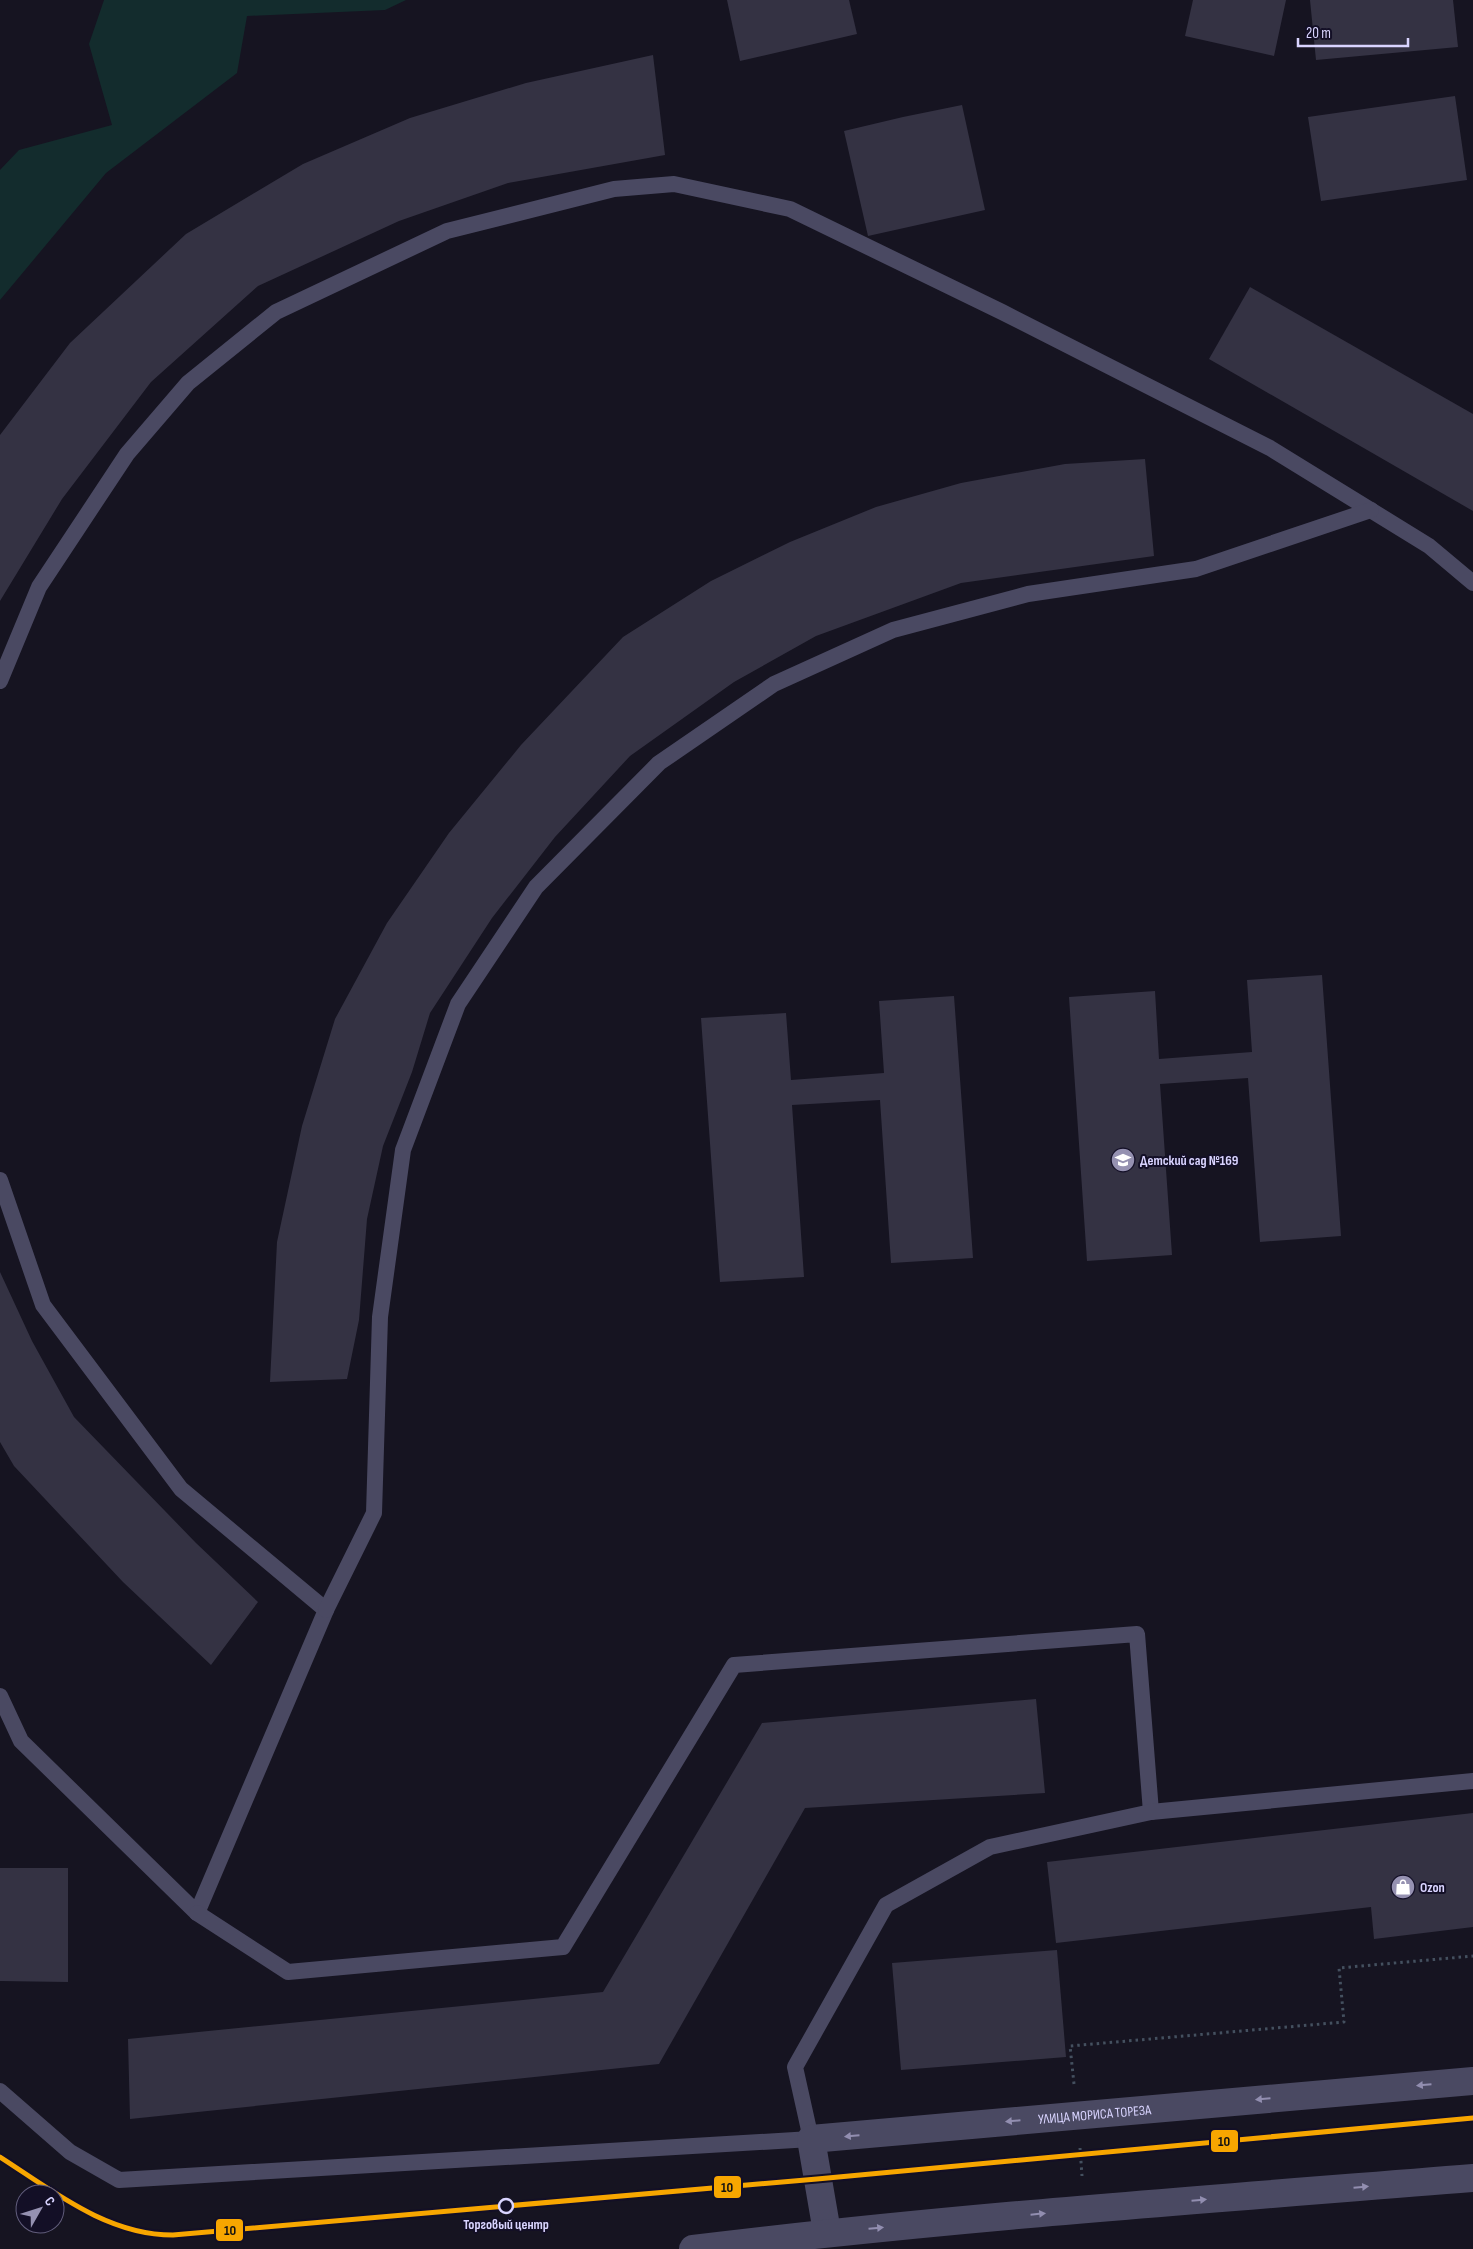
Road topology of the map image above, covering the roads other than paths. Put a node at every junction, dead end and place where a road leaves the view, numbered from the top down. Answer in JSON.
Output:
{"nodes":[{"id":1,"x":1371,"y":510,"type":"junction"},
{"id":2,"x":1473,"y":583,"type":"edge"},
{"id":3,"x":0,"y":681,"type":"edge"},
{"id":4,"x":0,"y":1180,"type":"edge"},
{"id":5,"x":326,"y":1610,"type":"junction"},
{"id":6,"x":0,"y":1696,"type":"edge"},
{"id":7,"x":1473,"y":1781,"type":"edge"},
{"id":8,"x":1151,"y":1812,"type":"junction"},
{"id":9,"x":196,"y":1912,"type":"junction"},
{"id":10,"x":1473,"y":2081,"type":"edge"},
{"id":11,"x":0,"y":2092,"type":"edge"},
{"id":12,"x":811,"y":2139,"type":"junction"},
{"id":13,"x":1473,"y":2178,"type":"edge"},
{"id":14,"x":827,"y":2232,"type":"junction"},
{"id":15,"x":693,"y":2249,"type":"edge"}],
"edges":[{"from":1,"to":2,"type":"lane"},
{"from":1,"to":3,"type":"lane"},
{"from":1,"to":5,"type":"lane"},
{"from":4,"to":5,"type":"lane"},
{"from":5,"to":9,"type":"lane"},
{"from":6,"to":9,"type":"lane"},
{"from":7,"to":8,"type":"lane"},
{"from":8,"to":9,"type":"lane"},
{"from":8,"to":12,"type":"lane"},
{"from":10,"to":12,"type":"street","name":"УЛИЦА МОРИСА ТОРЕЗА","one_way":true},
{"from":11,"to":12,"type":"lane"},
{"from":12,"to":14,"type":"street"},
{"from":14,"to":13,"type":"street","one_way":true},
{"from":14,"to":15,"type":"street"}]}
